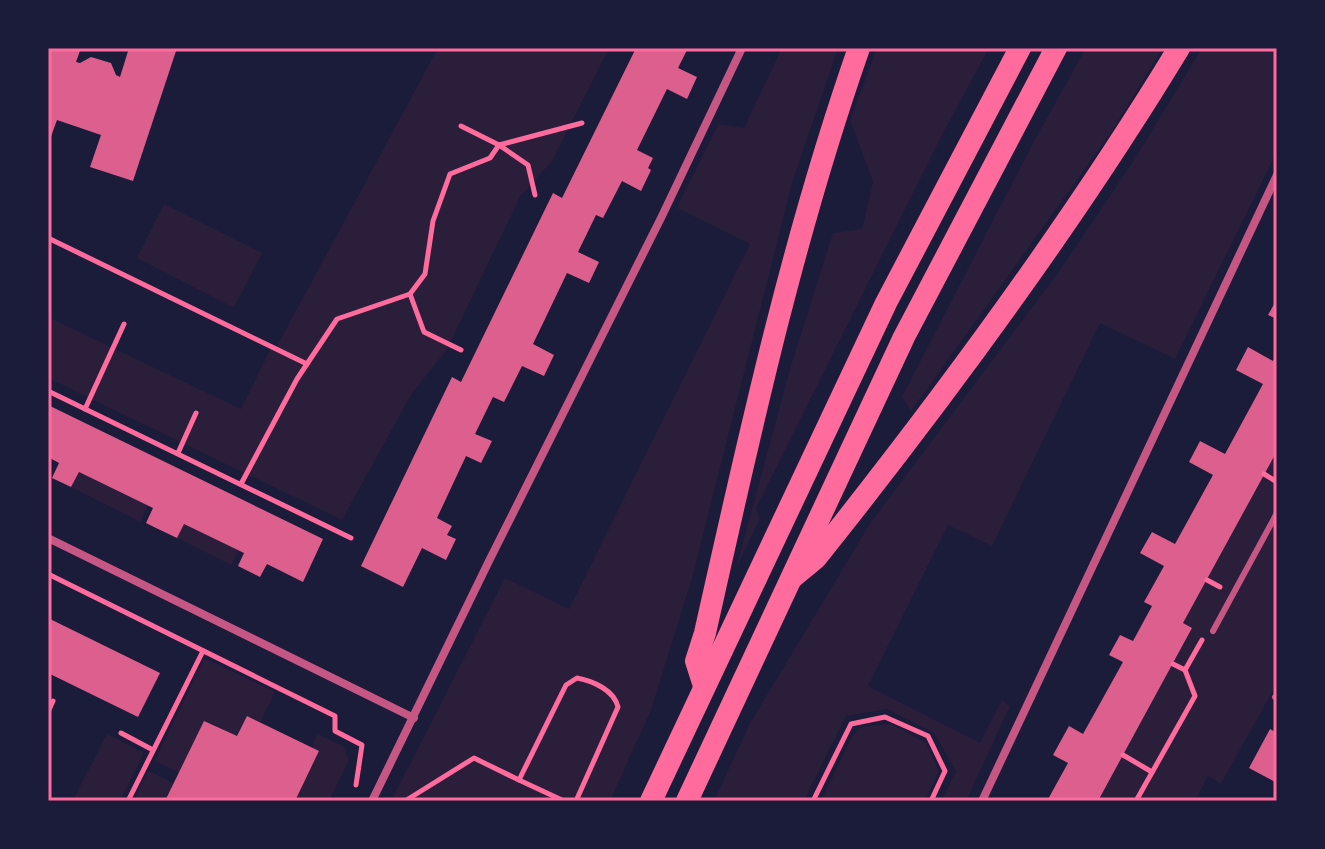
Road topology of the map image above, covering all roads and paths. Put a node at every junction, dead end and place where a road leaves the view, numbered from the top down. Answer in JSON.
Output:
{"nodes":[{"id":1,"x":742,"y":48,"type":"edge"},
{"id":2,"x":859,"y":48,"type":"edge"},
{"id":3,"x":1020,"y":48,"type":"edge"},
{"id":4,"x":1056,"y":48,"type":"edge"},
{"id":5,"x":1179,"y":48,"type":"edge"},
{"id":6,"x":582,"y":123,"type":"dead end"},
{"id":7,"x":461,"y":126,"type":"dead end"},
{"id":8,"x":499,"y":145,"type":"junction"},
{"id":9,"x":1277,"y":175,"type":"edge"},
{"id":10,"x":535,"y":195,"type":"dead end"},
{"id":11,"x":48,"y":238,"type":"edge"},
{"id":12,"x":410,"y":294,"type":"junction"},
{"id":13,"x":124,"y":324,"type":"dead end"},
{"id":14,"x":461,"y":350,"type":"dead end"},
{"id":15,"x":307,"y":364,"type":"junction"},
{"id":16,"x":48,"y":391,"type":"edge"},
{"id":17,"x":85,"y":409,"type":"junction"},
{"id":18,"x":196,"y":413,"type":"dead end"},
{"id":19,"x":178,"y":453,"type":"junction"},
{"id":20,"x":1264,"y":474,"type":"dead end"},
{"id":21,"x":1277,"y":482,"type":"edge"},
{"id":22,"x":241,"y":484,"type":"junction"},
{"id":23,"x":1277,"y":513,"type":"edge"},
{"id":24,"x":48,"y":538,"type":"edge"},
{"id":25,"x":351,"y":538,"type":"dead end"},
{"id":26,"x":48,"y":574,"type":"edge"},
{"id":27,"x":1207,"y":580,"type":"dead end"},
{"id":28,"x":789,"y":581,"type":"junction"},
{"id":29,"x":1224,"y":589,"type":"dead end"},
{"id":30,"x":1213,"y":631,"type":"dead end"},
{"id":31,"x":203,"y":651,"type":"junction"},
{"id":32,"x":1173,"y":664,"type":"dead end"},
{"id":33,"x":1185,"y":670,"type":"dead end"},
{"id":34,"x":704,"y":686,"type":"junction"},
{"id":35,"x":53,"y":701,"type":"dead end"},
{"id":36,"x":48,"y":712,"type":"edge"},
{"id":37,"x":414,"y":718,"type":"junction"},
{"id":38,"x":121,"y":733,"type":"dead end"},
{"id":39,"x":153,"y":750,"type":"junction"},
{"id":40,"x":1123,"y":755,"type":"dead end"},
{"id":41,"x":519,"y":780,"type":"junction"},
{"id":42,"x":356,"y":785,"type":"dead end"},
{"id":43,"x":128,"y":801,"type":"edge"},
{"id":44,"x":372,"y":801,"type":"edge"},
{"id":45,"x":405,"y":801,"type":"edge"},
{"id":46,"x":564,"y":801,"type":"edge"},
{"id":47,"x":576,"y":801,"type":"edge"},
{"id":48,"x":651,"y":801,"type":"edge"},
{"id":49,"x":687,"y":801,"type":"edge"},
{"id":50,"x":813,"y":801,"type":"edge"},
{"id":51,"x":931,"y":801,"type":"edge"},
{"id":52,"x":982,"y":801,"type":"edge"},
{"id":53,"x":1136,"y":801,"type":"edge"}],
"edges":[{"from":1,"to":37,"type":"street"},
{"from":2,"to":34,"type":"highway"},
{"from":3,"to":34,"type":"highway"},
{"from":4,"to":28,"type":"highway"},
{"from":5,"to":28,"type":"highway"},
{"from":6,"to":8,"type":"path"},
{"from":7,"to":8,"type":"path"},
{"from":8,"to":10,"type":"path"},
{"from":8,"to":12,"type":"path"},
{"from":9,"to":52,"type":"street"},
{"from":11,"to":15,"type":"path"},
{"from":12,"to":14,"type":"path"},
{"from":12,"to":15,"type":"path"},
{"from":13,"to":17,"type":"path"},
{"from":15,"to":22,"type":"path"},
{"from":16,"to":17,"type":"path"},
{"from":17,"to":19,"type":"path"},
{"from":18,"to":19,"type":"path"},
{"from":19,"to":22,"type":"path"},
{"from":20,"to":21,"type":"path"},
{"from":22,"to":25,"type":"path"},
{"from":23,"to":30,"type":"lane"},
{"from":24,"to":37,"type":"street"},
{"from":26,"to":31,"type":"path"},
{"from":27,"to":29,"type":"path"},
{"from":28,"to":49,"type":"highway"},
{"from":31,"to":39,"type":"path"},
{"from":31,"to":42,"type":"path"},
{"from":32,"to":33,"type":"path"},
{"from":34,"to":48,"type":"highway"},
{"from":35,"to":36,"type":"path"},
{"from":37,"to":44,"type":"street"},
{"from":38,"to":39,"type":"path"},
{"from":39,"to":43,"type":"path"},
{"from":40,"to":53,"type":"path"},
{"from":41,"to":45,"type":"path"},
{"from":41,"to":46,"type":"path"},
{"from":41,"to":47,"type":"path"},
{"from":50,"to":51,"type":"path"}]}
